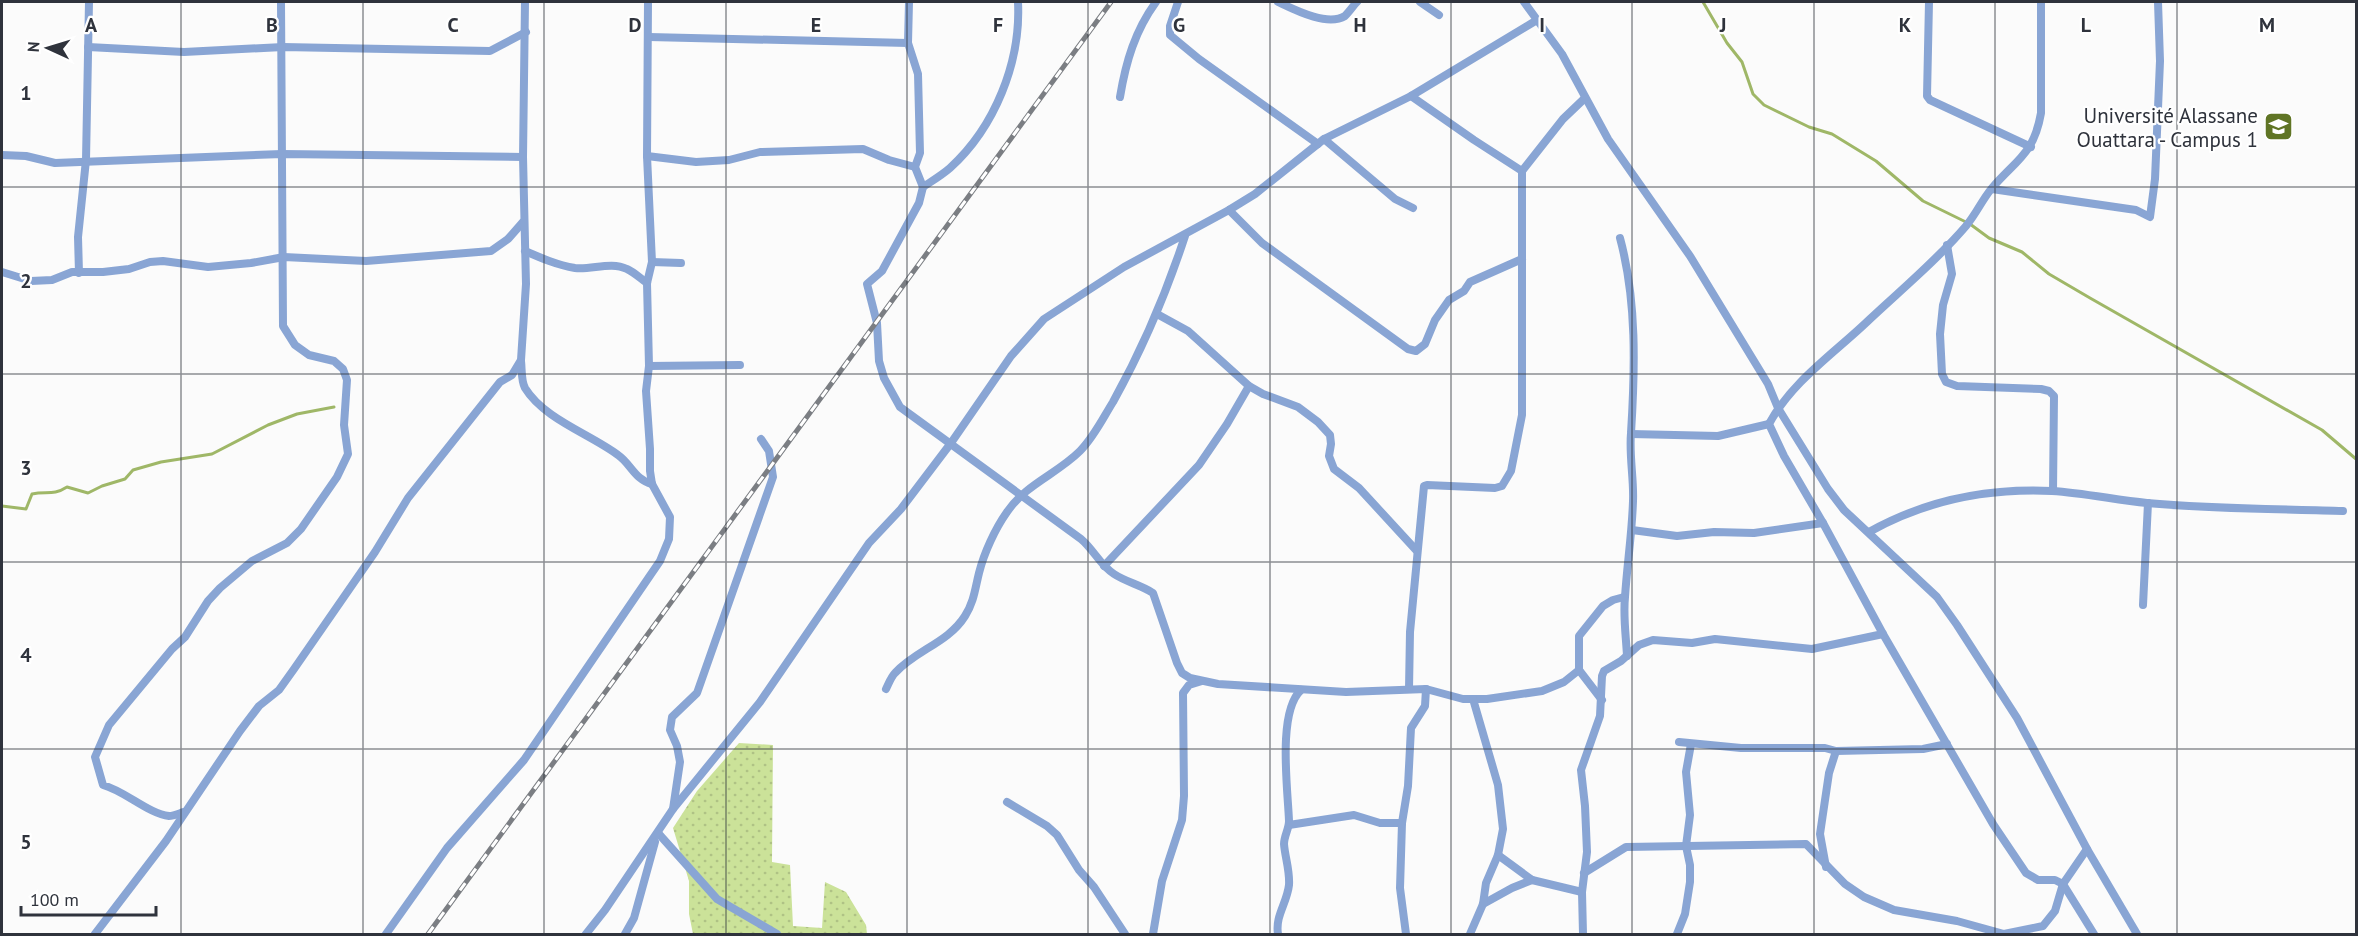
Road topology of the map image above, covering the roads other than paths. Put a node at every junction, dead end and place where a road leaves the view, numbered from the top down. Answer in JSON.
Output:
{"nodes":[{"id":1,"x":89,"y":2,"type":"edge"},
{"id":2,"x":281,"y":2,"type":"edge"},
{"id":3,"x":525,"y":2,"type":"edge"},
{"id":4,"x":648,"y":2,"type":"edge"},
{"id":5,"x":909,"y":2,"type":"edge"},
{"id":6,"x":1018,"y":2,"type":"edge"},
{"id":7,"x":1156,"y":2,"type":"edge"},
{"id":8,"x":1178,"y":2,"type":"edge"},
{"id":9,"x":1278,"y":2,"type":"edge"},
{"id":10,"x":1357,"y":2,"type":"edge"},
{"id":11,"x":1420,"y":2,"type":"edge"},
{"id":12,"x":1524,"y":2,"type":"edge"},
{"id":13,"x":1929,"y":2,"type":"edge"},
{"id":14,"x":2042,"y":2,"type":"edge"},
{"id":15,"x":2158,"y":2,"type":"edge"},
{"id":16,"x":1439,"y":15,"type":"dead end"},
{"id":17,"x":1537,"y":20,"type":"junction"},
{"id":18,"x":526,"y":32,"type":"junction"},
{"id":19,"x":649,"y":37,"type":"junction"},
{"id":20,"x":908,"y":43,"type":"junction"},
{"id":21,"x":283,"y":47,"type":"junction"},
{"id":22,"x":88,"y":48,"type":"junction"},
{"id":23,"x":1411,"y":96,"type":"junction"},
{"id":24,"x":1120,"y":97,"type":"dead end"},
{"id":25,"x":1585,"y":98,"type":"junction"},
{"id":26,"x":1321,"y":142,"type":"junction"},
{"id":27,"x":2031,"y":147,"type":"junction"},
{"id":28,"x":282,"y":154,"type":"junction"},
{"id":29,"x":2,"y":155,"type":"edge"},
{"id":30,"x":646,"y":156,"type":"junction"},
{"id":31,"x":523,"y":157,"type":"junction"},
{"id":32,"x":86,"y":160,"type":"junction"},
{"id":33,"x":915,"y":167,"type":"junction"},
{"id":34,"x":1522,"y":171,"type":"junction"},
{"id":35,"x":923,"y":187,"type":"junction"},
{"id":36,"x":1992,"y":189,"type":"junction"},
{"id":37,"x":1413,"y":208,"type":"dead end"},
{"id":38,"x":1229,"y":210,"type":"junction"},
{"id":39,"x":523,"y":222,"type":"junction"},
{"id":40,"x":1185,"y":236,"type":"junction"},
{"id":41,"x":1620,"y":238,"type":"dead end"},
{"id":42,"x":1947,"y":245,"type":"junction"},
{"id":43,"x":525,"y":251,"type":"junction"},
{"id":44,"x":284,"y":257,"type":"junction"},
{"id":45,"x":1522,"y":259,"type":"junction"},
{"id":46,"x":652,"y":262,"type":"junction"},
{"id":47,"x":681,"y":263,"type":"dead end"},
{"id":48,"x":2,"y":272,"type":"edge"},
{"id":49,"x":79,"y":273,"type":"junction"},
{"id":50,"x":647,"y":284,"type":"junction"},
{"id":51,"x":1157,"y":314,"type":"junction"},
{"id":52,"x":521,"y":360,"type":"junction"},
{"id":53,"x":740,"y":365,"type":"dead end"},
{"id":54,"x":649,"y":366,"type":"junction"},
{"id":55,"x":1249,"y":386,"type":"junction"},
{"id":56,"x":1778,"y":408,"type":"junction"},
{"id":57,"x":1769,"y":424,"type":"junction"},
{"id":58,"x":1631,"y":434,"type":"junction"},
{"id":59,"x":761,"y":439,"type":"dead end"},
{"id":60,"x":951,"y":443,"type":"junction"},
{"id":61,"x":652,"y":484,"type":"junction"},
{"id":62,"x":2053,"y":491,"type":"junction"},
{"id":63,"x":1021,"y":495,"type":"junction"},
{"id":64,"x":2148,"y":503,"type":"junction"},
{"id":65,"x":2343,"y":511,"type":"dead end"},
{"id":66,"x":1823,"y":522,"type":"junction"},
{"id":67,"x":1632,"y":530,"type":"junction"},
{"id":68,"x":1869,"y":532,"type":"junction"},
{"id":69,"x":1416,"y":550,"type":"junction"},
{"id":70,"x":1104,"y":566,"type":"junction"},
{"id":71,"x":1624,"y":597,"type":"junction"},
{"id":72,"x":2143,"y":605,"type":"dead end"},
{"id":73,"x":1883,"y":634,"type":"junction"},
{"id":74,"x":1627,"y":656,"type":"junction"},
{"id":75,"x":1579,"y":670,"type":"junction"},
{"id":76,"x":1182,"y":673,"type":"junction"},
{"id":77,"x":1202,"y":681,"type":"junction"},
{"id":78,"x":886,"y":688,"type":"dead end"},
{"id":79,"x":1409,"y":689,"type":"junction"},
{"id":80,"x":1426,"y":689,"type":"junction"},
{"id":81,"x":1301,"y":690,"type":"junction"},
{"id":82,"x":1183,"y":693,"type":"junction"},
{"id":83,"x":1473,"y":699,"type":"junction"},
{"id":84,"x":1602,"y":700,"type":"junction"},
{"id":85,"x":1679,"y":742,"type":"dead end"},
{"id":86,"x":1691,"y":744,"type":"junction"},
{"id":87,"x":1947,"y":744,"type":"junction"},
{"id":88,"x":1836,"y":751,"type":"junction"},
{"id":89,"x":1007,"y":802,"type":"dead end"},
{"id":90,"x":673,"y":809,"type":"junction"},
{"id":91,"x":184,"y":812,"type":"junction"},
{"id":92,"x":1402,"y":823,"type":"junction"},
{"id":93,"x":1289,"y":825,"type":"junction"},
{"id":94,"x":658,"y":833,"type":"junction"},
{"id":95,"x":1686,"y":846,"type":"junction"},
{"id":96,"x":2087,"y":849,"type":"junction"},
{"id":97,"x":1498,"y":855,"type":"junction"},
{"id":98,"x":1826,"y":867,"type":"junction"},
{"id":99,"x":1584,"y":873,"type":"junction"},
{"id":100,"x":1532,"y":880,"type":"junction"},
{"id":101,"x":2063,"y":884,"type":"junction"},
{"id":102,"x":1582,"y":892,"type":"junction"},
{"id":103,"x":1483,"y":904,"type":"junction"},
{"id":104,"x":1987,"y":932,"type":"edge"},
{"id":105,"x":95,"y":934,"type":"edge"},
{"id":106,"x":386,"y":934,"type":"edge"},
{"id":107,"x":586,"y":934,"type":"edge"},
{"id":108,"x":625,"y":934,"type":"edge"},
{"id":109,"x":777,"y":934,"type":"edge"},
{"id":110,"x":1125,"y":934,"type":"edge"},
{"id":111,"x":1153,"y":934,"type":"edge"},
{"id":112,"x":1278,"y":934,"type":"edge"},
{"id":113,"x":1406,"y":934,"type":"edge"},
{"id":114,"x":1470,"y":934,"type":"edge"},
{"id":115,"x":1583,"y":934,"type":"edge"},
{"id":116,"x":1677,"y":934,"type":"edge"},
{"id":117,"x":2094,"y":934,"type":"edge"},
{"id":118,"x":2137,"y":934,"type":"edge"}],
"edges":[{"from":1,"to":22,"type":"street"},
{"from":2,"to":21,"type":"street"},
{"from":3,"to":18,"type":"street"},
{"from":4,"to":19,"type":"street"},
{"from":5,"to":20,"type":"street"},
{"from":6,"to":35,"type":"street"},
{"from":7,"to":24,"type":"street"},
{"from":8,"to":26,"type":"street"},
{"from":9,"to":10,"type":"street"},
{"from":11,"to":16,"type":"street"},
{"from":12,"to":17,"type":"street"},
{"from":13,"to":27,"type":"street"},
{"from":14,"to":27,"type":"street"},
{"from":15,"to":36,"type":"street"},
{"from":17,"to":23,"type":"street"},
{"from":17,"to":25,"type":"street"},
{"from":18,"to":21,"type":"street"},
{"from":18,"to":31,"type":"street"},
{"from":19,"to":20,"type":"street"},
{"from":19,"to":30,"type":"street"},
{"from":20,"to":33,"type":"street"},
{"from":21,"to":22,"type":"street"},
{"from":21,"to":28,"type":"street"},
{"from":22,"to":32,"type":"street"},
{"from":23,"to":26,"type":"street"},
{"from":23,"to":34,"type":"street"},
{"from":25,"to":34,"type":"street"},
{"from":25,"to":56,"type":"street"},
{"from":26,"to":37,"type":"street"},
{"from":26,"to":38,"type":"street"},
{"from":27,"to":36,"type":"street"},
{"from":28,"to":31,"type":"street"},
{"from":28,"to":32,"type":"street"},
{"from":28,"to":44,"type":"street"},
{"from":29,"to":32,"type":"street"},
{"from":30,"to":33,"type":"street"},
{"from":30,"to":46,"type":"street"},
{"from":31,"to":39,"type":"street"},
{"from":32,"to":49,"type":"street"},
{"from":33,"to":35,"type":"street"},
{"from":34,"to":45,"type":"street"},
{"from":35,"to":60,"type":"street"},
{"from":36,"to":42,"type":"street"},
{"from":38,"to":40,"type":"street"},
{"from":38,"to":45,"type":"street"},
{"from":39,"to":43,"type":"street"},
{"from":39,"to":44,"type":"street"},
{"from":40,"to":51,"type":"street"},
{"from":40,"to":60,"type":"street"},
{"from":41,"to":58,"type":"street"},
{"from":42,"to":56,"type":"street"},
{"from":42,"to":62,"type":"street"},
{"from":43,"to":50,"type":"street"},
{"from":43,"to":52,"type":"street"},
{"from":44,"to":49,"type":"street"},
{"from":44,"to":91,"type":"street"},
{"from":45,"to":69,"type":"street"},
{"from":46,"to":47,"type":"street"},
{"from":46,"to":50,"type":"street"},
{"from":48,"to":49,"type":"street"},
{"from":50,"to":54,"type":"street"},
{"from":51,"to":55,"type":"street"},
{"from":51,"to":63,"type":"street"},
{"from":52,"to":61,"type":"street"},
{"from":52,"to":91,"type":"street"},
{"from":53,"to":54,"type":"street"},
{"from":54,"to":61,"type":"street"},
{"from":55,"to":69,"type":"street"},
{"from":55,"to":70,"type":"street"},
{"from":56,"to":57,"type":"street"},
{"from":56,"to":68,"type":"street"},
{"from":57,"to":58,"type":"street"},
{"from":57,"to":66,"type":"street"},
{"from":58,"to":67,"type":"street"},
{"from":59,"to":90,"type":"street"},
{"from":60,"to":63,"type":"street"},
{"from":60,"to":90,"type":"street"},
{"from":61,"to":106,"type":"street"},
{"from":62,"to":64,"type":"street"},
{"from":62,"to":68,"type":"street"},
{"from":63,"to":70,"type":"street"},
{"from":63,"to":78,"type":"street"},
{"from":64,"to":65,"type":"street"},
{"from":64,"to":72,"type":"street"},
{"from":66,"to":67,"type":"street"},
{"from":66,"to":73,"type":"street"},
{"from":67,"to":71,"type":"street"},
{"from":68,"to":96,"type":"street"},
{"from":69,"to":79,"type":"street"},
{"from":70,"to":76,"type":"street"},
{"from":71,"to":74,"type":"street"},
{"from":71,"to":75,"type":"street"},
{"from":73,"to":74,"type":"street"},
{"from":73,"to":87,"type":"street"},
{"from":74,"to":84,"type":"street"},
{"from":75,"to":83,"type":"street"},
{"from":75,"to":84,"type":"street"},
{"from":76,"to":77,"type":"street"},
{"from":76,"to":82,"type":"street"},
{"from":77,"to":81,"type":"street"},
{"from":77,"to":82,"type":"street"},
{"from":79,"to":80,"type":"street"},
{"from":79,"to":81,"type":"street"},
{"from":80,"to":83,"type":"street"},
{"from":80,"to":92,"type":"street"},
{"from":81,"to":93,"type":"street"},
{"from":82,"to":111,"type":"street"},
{"from":83,"to":97,"type":"street"},
{"from":84,"to":99,"type":"street"},
{"from":85,"to":86,"type":"street"},
{"from":86,"to":88,"type":"street"},
{"from":86,"to":95,"type":"street"},
{"from":87,"to":88,"type":"street"},
{"from":87,"to":101,"type":"street"},
{"from":88,"to":98,"type":"street"},
{"from":89,"to":110,"type":"street"},
{"from":90,"to":94,"type":"street"},
{"from":91,"to":105,"type":"street"},
{"from":92,"to":93,"type":"street"},
{"from":92,"to":113,"type":"street"},
{"from":93,"to":112,"type":"street"},
{"from":94,"to":107,"type":"street"},
{"from":94,"to":108,"type":"street"},
{"from":94,"to":109,"type":"street"},
{"from":95,"to":98,"type":"street"},
{"from":95,"to":99,"type":"street"},
{"from":95,"to":116,"type":"street"},
{"from":96,"to":101,"type":"street"},
{"from":96,"to":118,"type":"street"},
{"from":97,"to":100,"type":"street"},
{"from":97,"to":103,"type":"street"},
{"from":98,"to":104,"type":"street"},
{"from":99,"to":102,"type":"street"},
{"from":100,"to":102,"type":"street"},
{"from":100,"to":103,"type":"street"},
{"from":101,"to":104,"type":"street"},
{"from":101,"to":117,"type":"street"},
{"from":102,"to":115,"type":"street"},
{"from":103,"to":114,"type":"street"}]}
